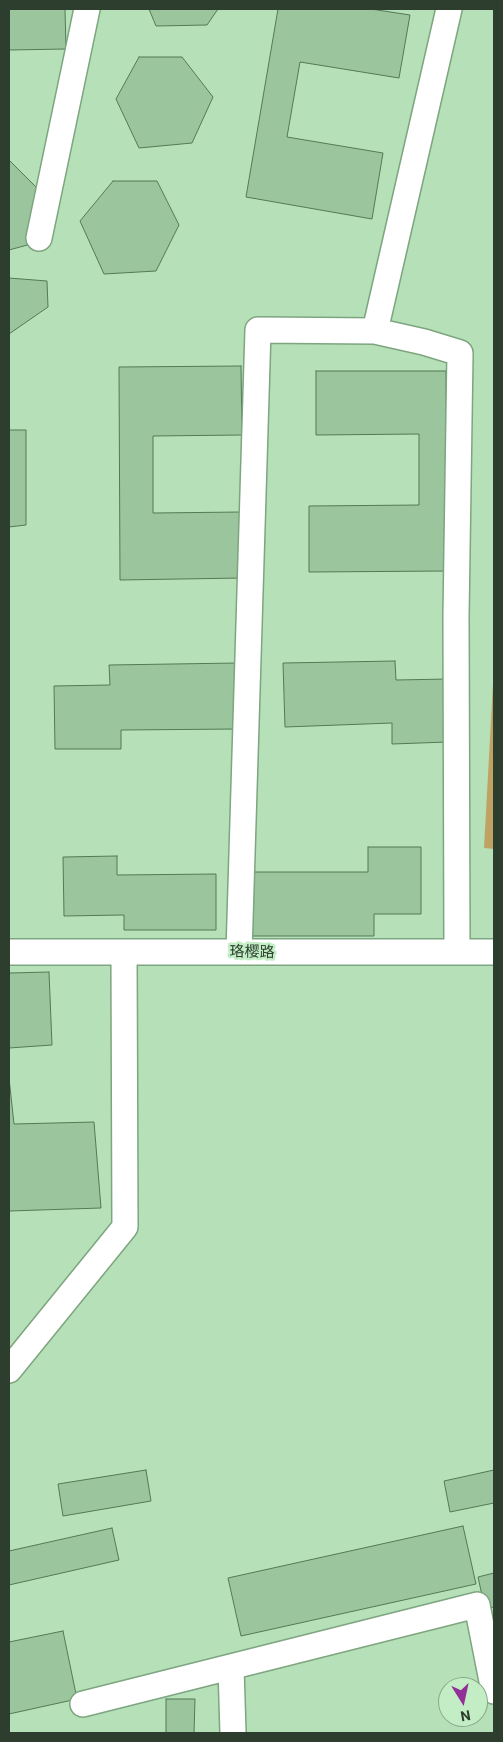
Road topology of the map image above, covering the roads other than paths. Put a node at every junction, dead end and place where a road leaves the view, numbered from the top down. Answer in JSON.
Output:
{"nodes":[{"id":1,"x":87,"y":9,"type":"edge"},
{"id":2,"x":449,"y":9,"type":"edge"},
{"id":3,"x":40,"y":238,"type":"dead end"},
{"id":4,"x":376,"y":331,"type":"junction"},
{"id":5,"x":9,"y":952,"type":"edge"},
{"id":6,"x":124,"y":952,"type":"junction"},
{"id":7,"x":239,"y":952,"type":"junction"},
{"id":8,"x":457,"y":952,"type":"junction"},
{"id":9,"x":494,"y":952,"type":"edge"},
{"id":10,"x":9,"y":1370,"type":"edge"},
{"id":11,"x":230,"y":1667,"type":"junction"},
{"id":12,"x":494,"y":1691,"type":"edge"},
{"id":13,"x":83,"y":1704,"type":"dead end"},
{"id":14,"x":233,"y":1733,"type":"edge"}],
"edges":[{"from":1,"to":3,"type":"street"},
{"from":2,"to":4,"type":"street"},
{"from":4,"to":7,"type":"street"},
{"from":4,"to":8,"type":"street"},
{"from":5,"to":6,"type":"street","name":"珞樱路"},
{"from":6,"to":7,"type":"street","name":"珞樱路"},
{"from":6,"to":10,"type":"street"},
{"from":7,"to":8,"type":"street","name":"珞樱路"},
{"from":8,"to":9,"type":"street","name":"珞樱路"},
{"from":11,"to":12,"type":"street"},
{"from":11,"to":13,"type":"street"},
{"from":11,"to":14,"type":"street"}]}
